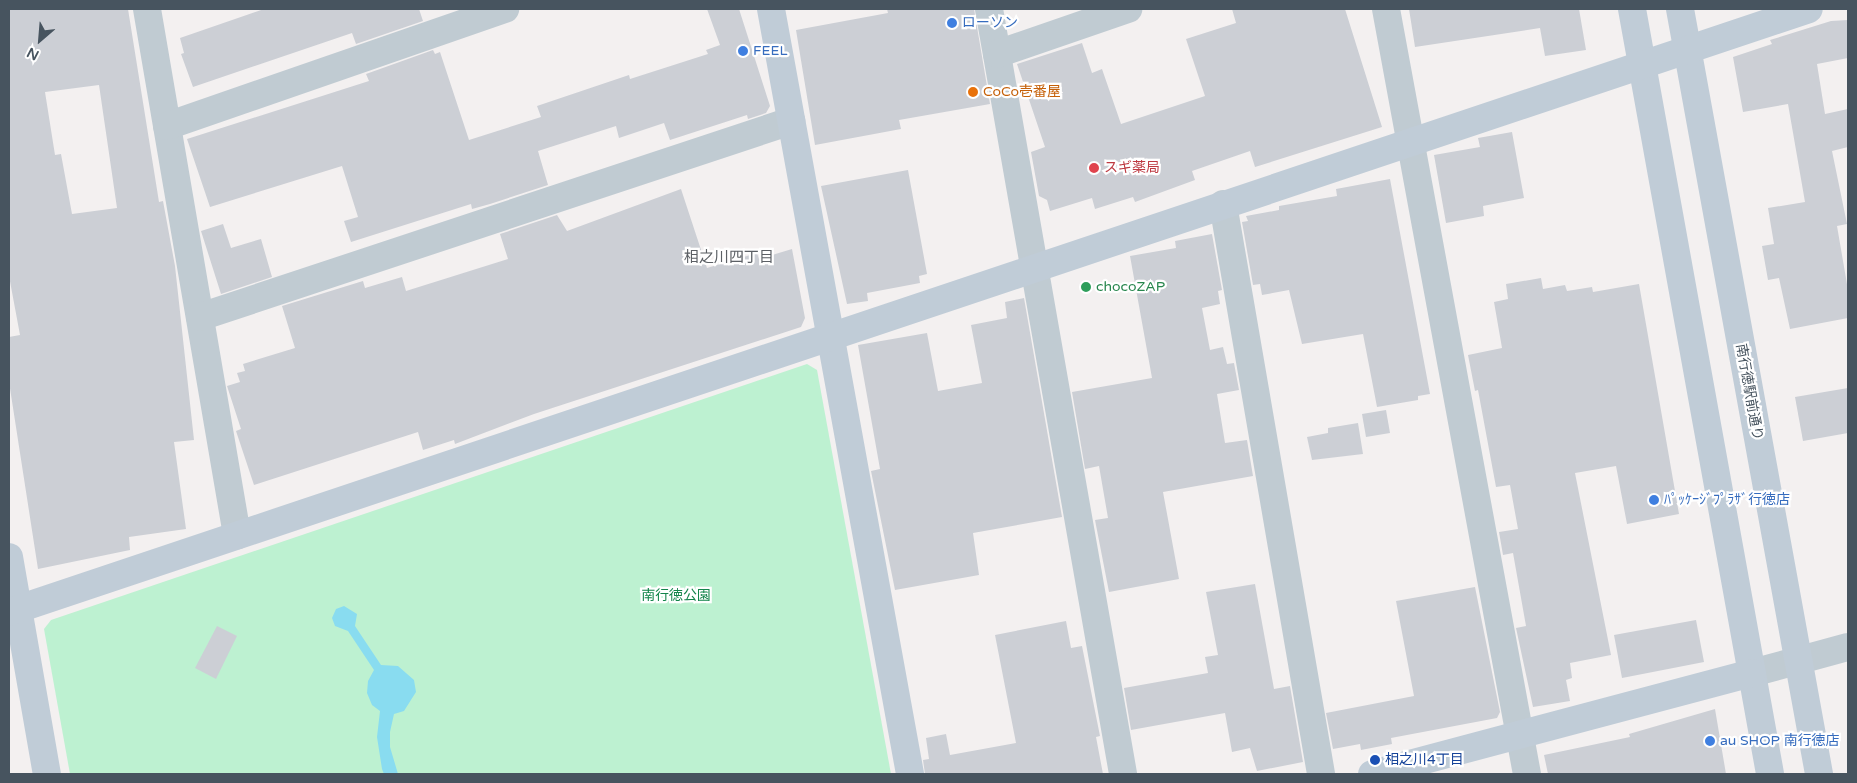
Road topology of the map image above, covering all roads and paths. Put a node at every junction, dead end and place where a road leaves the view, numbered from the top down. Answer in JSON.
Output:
{"nodes":[{"id":1,"x":147,"y":9,"type":"edge"},
{"id":2,"x":505,"y":9,"type":"edge"},
{"id":3,"x":770,"y":9,"type":"edge"},
{"id":4,"x":989,"y":9,"type":"edge"},
{"id":5,"x":1128,"y":9,"type":"edge"},
{"id":6,"x":1386,"y":9,"type":"edge"},
{"id":7,"x":1632,"y":9,"type":"edge"},
{"id":8,"x":1680,"y":9,"type":"edge"},
{"id":9,"x":1809,"y":9,"type":"edge"},
{"id":10,"x":1688,"y":49,"type":"junction"},
{"id":11,"x":997,"y":54,"type":"junction"},
{"id":12,"x":1642,"y":64,"type":"junction"},
{"id":13,"x":791,"y":121,"type":"junction"},
{"id":14,"x":167,"y":126,"type":"junction"},
{"id":15,"x":1410,"y":140,"type":"junction"},
{"id":16,"x":1223,"y":204,"type":"junction"},
{"id":17,"x":1034,"y":268,"type":"junction"},
{"id":18,"x":200,"y":317,"type":"junction"},
{"id":19,"x":831,"y":338,"type":"junction"},
{"id":20,"x":237,"y":535,"type":"junction"},
{"id":21,"x":9,"y":557,"type":"edge"},
{"id":22,"x":13,"y":610,"type":"edge"},
{"id":23,"x":1848,"y":647,"type":"edge"},
{"id":24,"x":1798,"y":661,"type":"junction"},
{"id":25,"x":1752,"y":673,"type":"junction"},
{"id":26,"x":1520,"y":736,"type":"junction"},
{"id":27,"x":47,"y":774,"type":"edge"},
{"id":28,"x":910,"y":774,"type":"edge"},
{"id":29,"x":1123,"y":774,"type":"edge"},
{"id":30,"x":1321,"y":774,"type":"edge"},
{"id":31,"x":1372,"y":774,"type":"edge"},
{"id":32,"x":1527,"y":774,"type":"edge"},
{"id":33,"x":1770,"y":774,"type":"edge"},
{"id":34,"x":1819,"y":774,"type":"edge"}],
"edges":[{"from":1,"to":14,"type":"street"},
{"from":2,"to":14,"type":"street"},
{"from":3,"to":13,"type":"street"},
{"from":4,"to":11,"type":"street"},
{"from":5,"to":11,"type":"street"},
{"from":6,"to":15,"type":"street"},
{"from":7,"to":12,"type":"street"},
{"from":8,"to":10,"type":"street","name":"南行徳駅前通り"},
{"from":9,"to":10,"type":"street"},
{"from":10,"to":12,"type":"street"},
{"from":10,"to":24,"type":"street","name":"南行徳駅前通り"},
{"from":11,"to":17,"type":"street"},
{"from":12,"to":15,"type":"street"},
{"from":12,"to":25,"type":"street"},
{"from":13,"to":18,"type":"street"},
{"from":13,"to":19,"type":"street"},
{"from":14,"to":18,"type":"street"},
{"from":15,"to":16,"type":"street"},
{"from":15,"to":26,"type":"street"},
{"from":16,"to":17,"type":"street"},
{"from":16,"to":30,"type":"street"},
{"from":17,"to":19,"type":"street"},
{"from":17,"to":29,"type":"street"},
{"from":18,"to":20,"type":"street"},
{"from":19,"to":20,"type":"street"},
{"from":19,"to":28,"type":"street"},
{"from":20,"to":22,"type":"street"},
{"from":21,"to":22,"type":"street"},
{"from":22,"to":27,"type":"street"},
{"from":23,"to":24,"type":"street"},
{"from":24,"to":25,"type":"street"},
{"from":24,"to":34,"type":"street","name":"南行徳駅前通り"},
{"from":25,"to":26,"type":"street"},
{"from":25,"to":33,"type":"street"},
{"from":26,"to":31,"type":"street"},
{"from":26,"to":32,"type":"street"}]}
